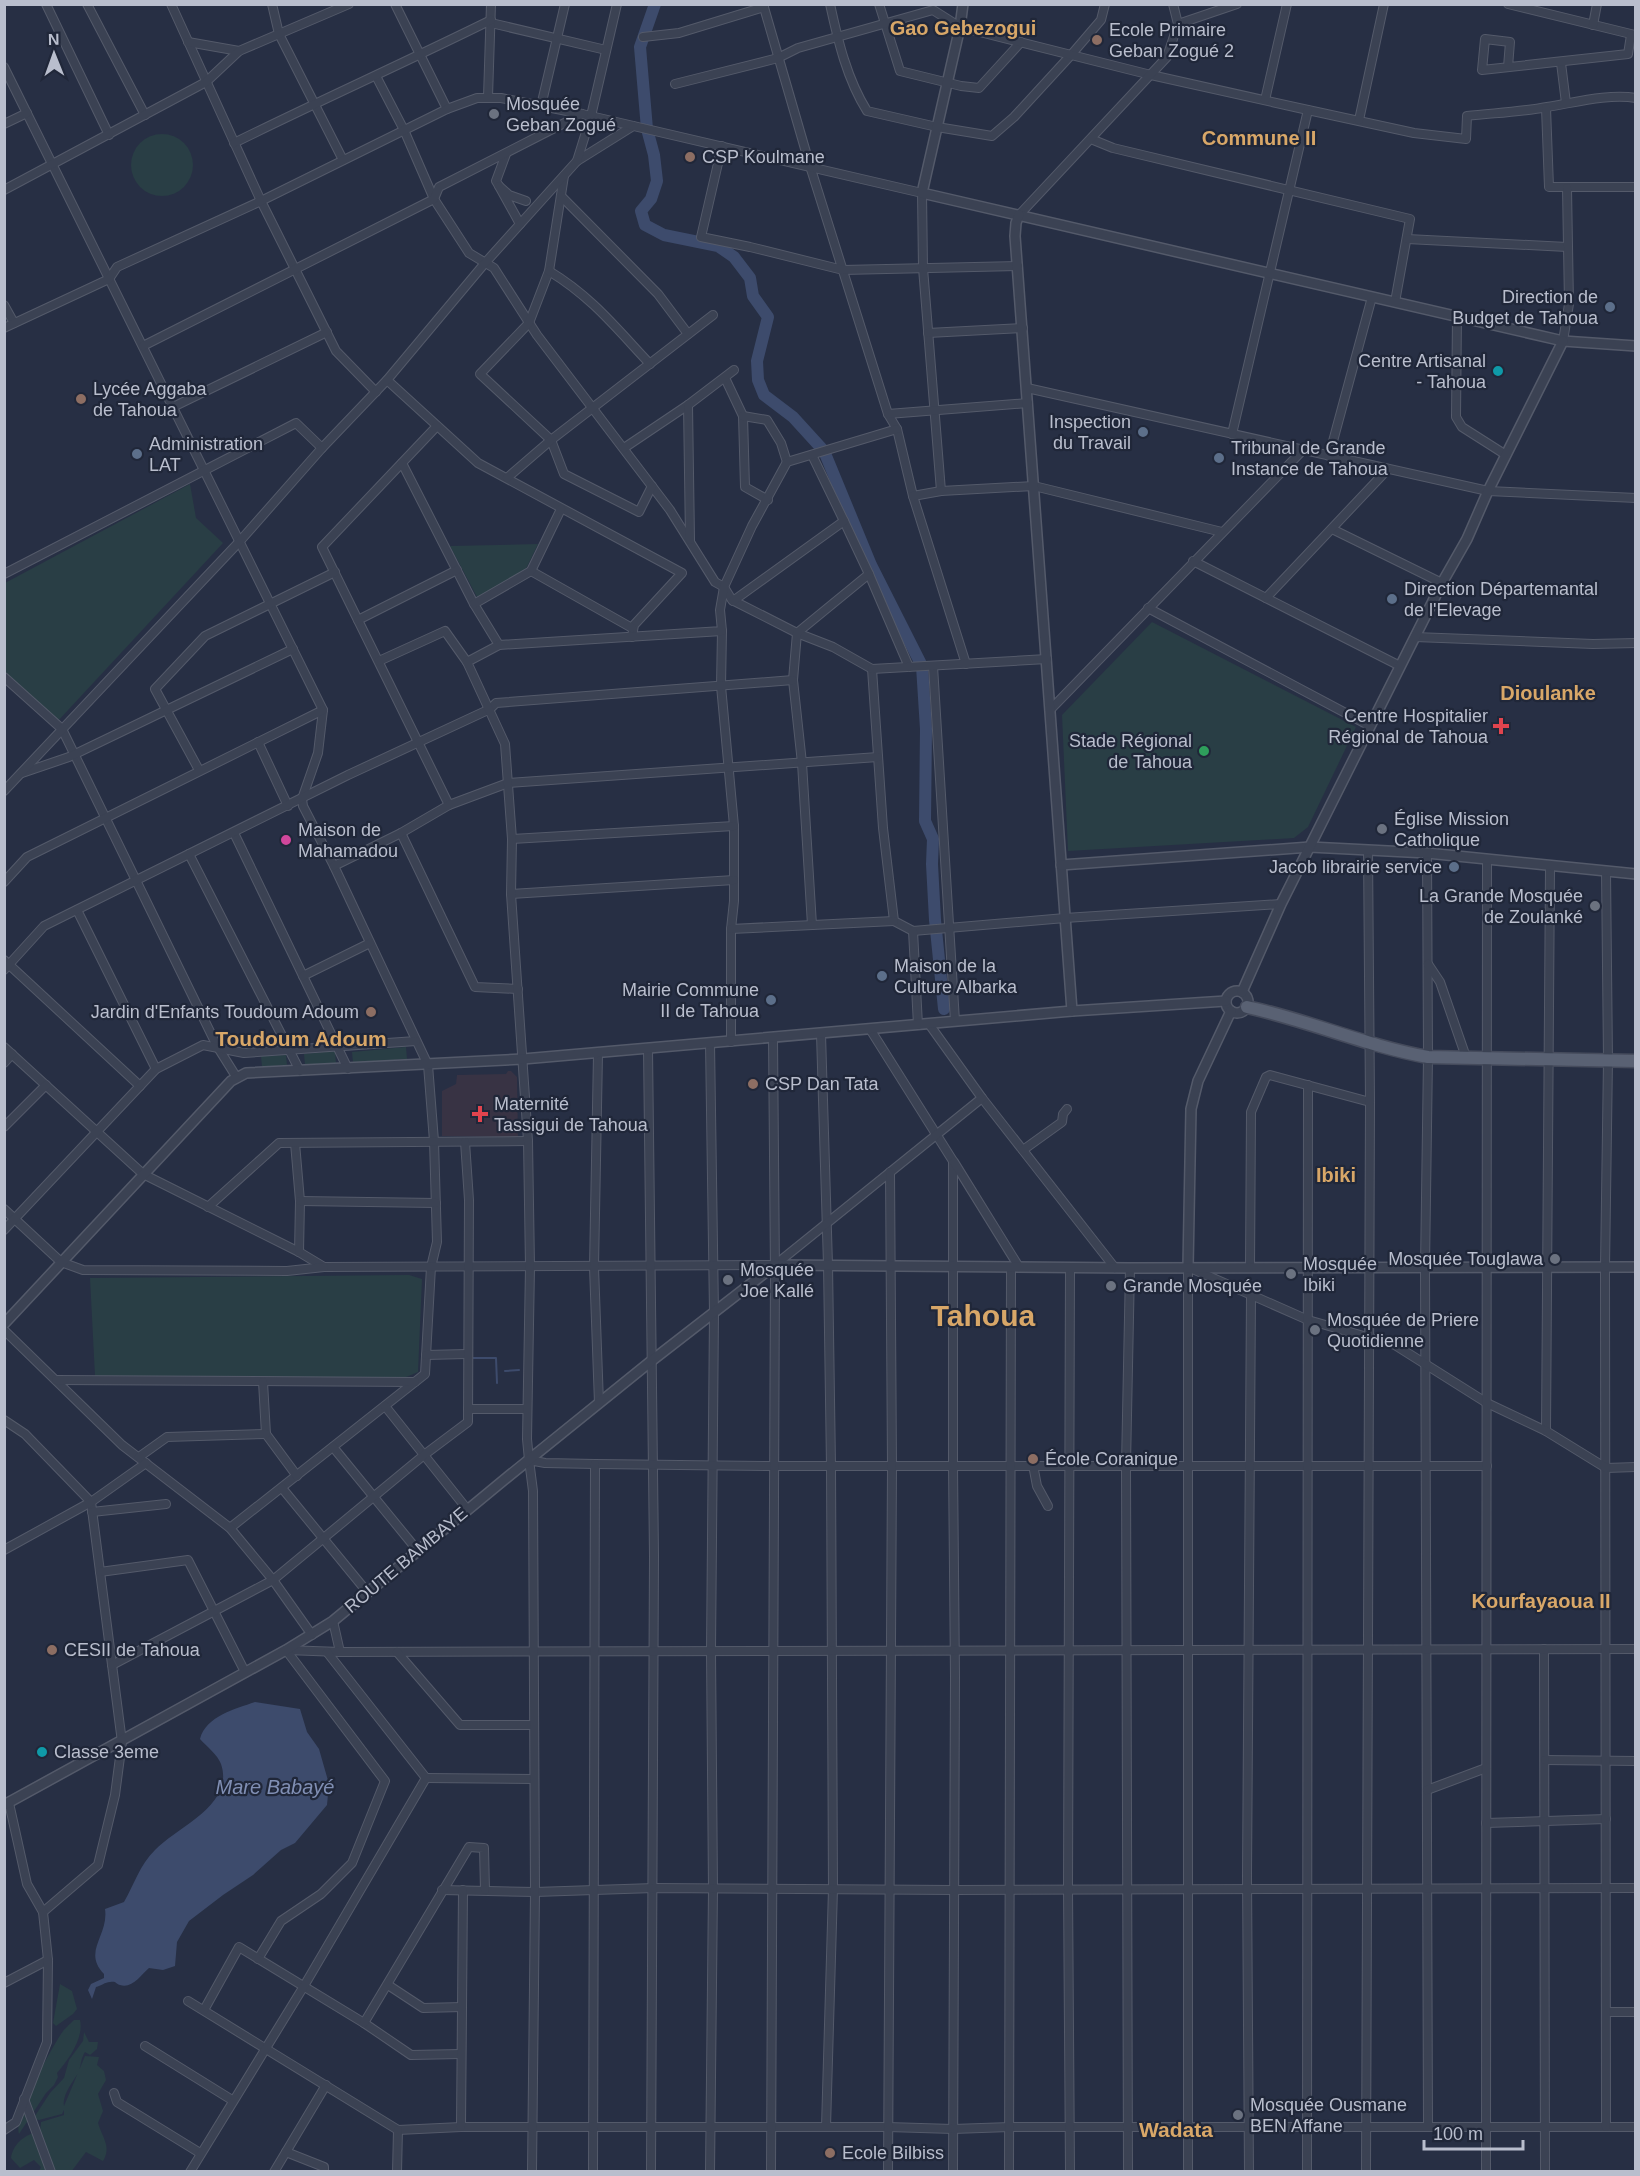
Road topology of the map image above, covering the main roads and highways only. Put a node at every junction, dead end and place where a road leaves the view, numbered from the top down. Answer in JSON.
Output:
{"nodes":[{"id":1,"x":1246,"y":1007,"type":"road end"},
{"id":2,"x":1635,"y":1061,"type":"edge"}],
"edges":[{"from":1,"to":2,"type":"main road"}]}
